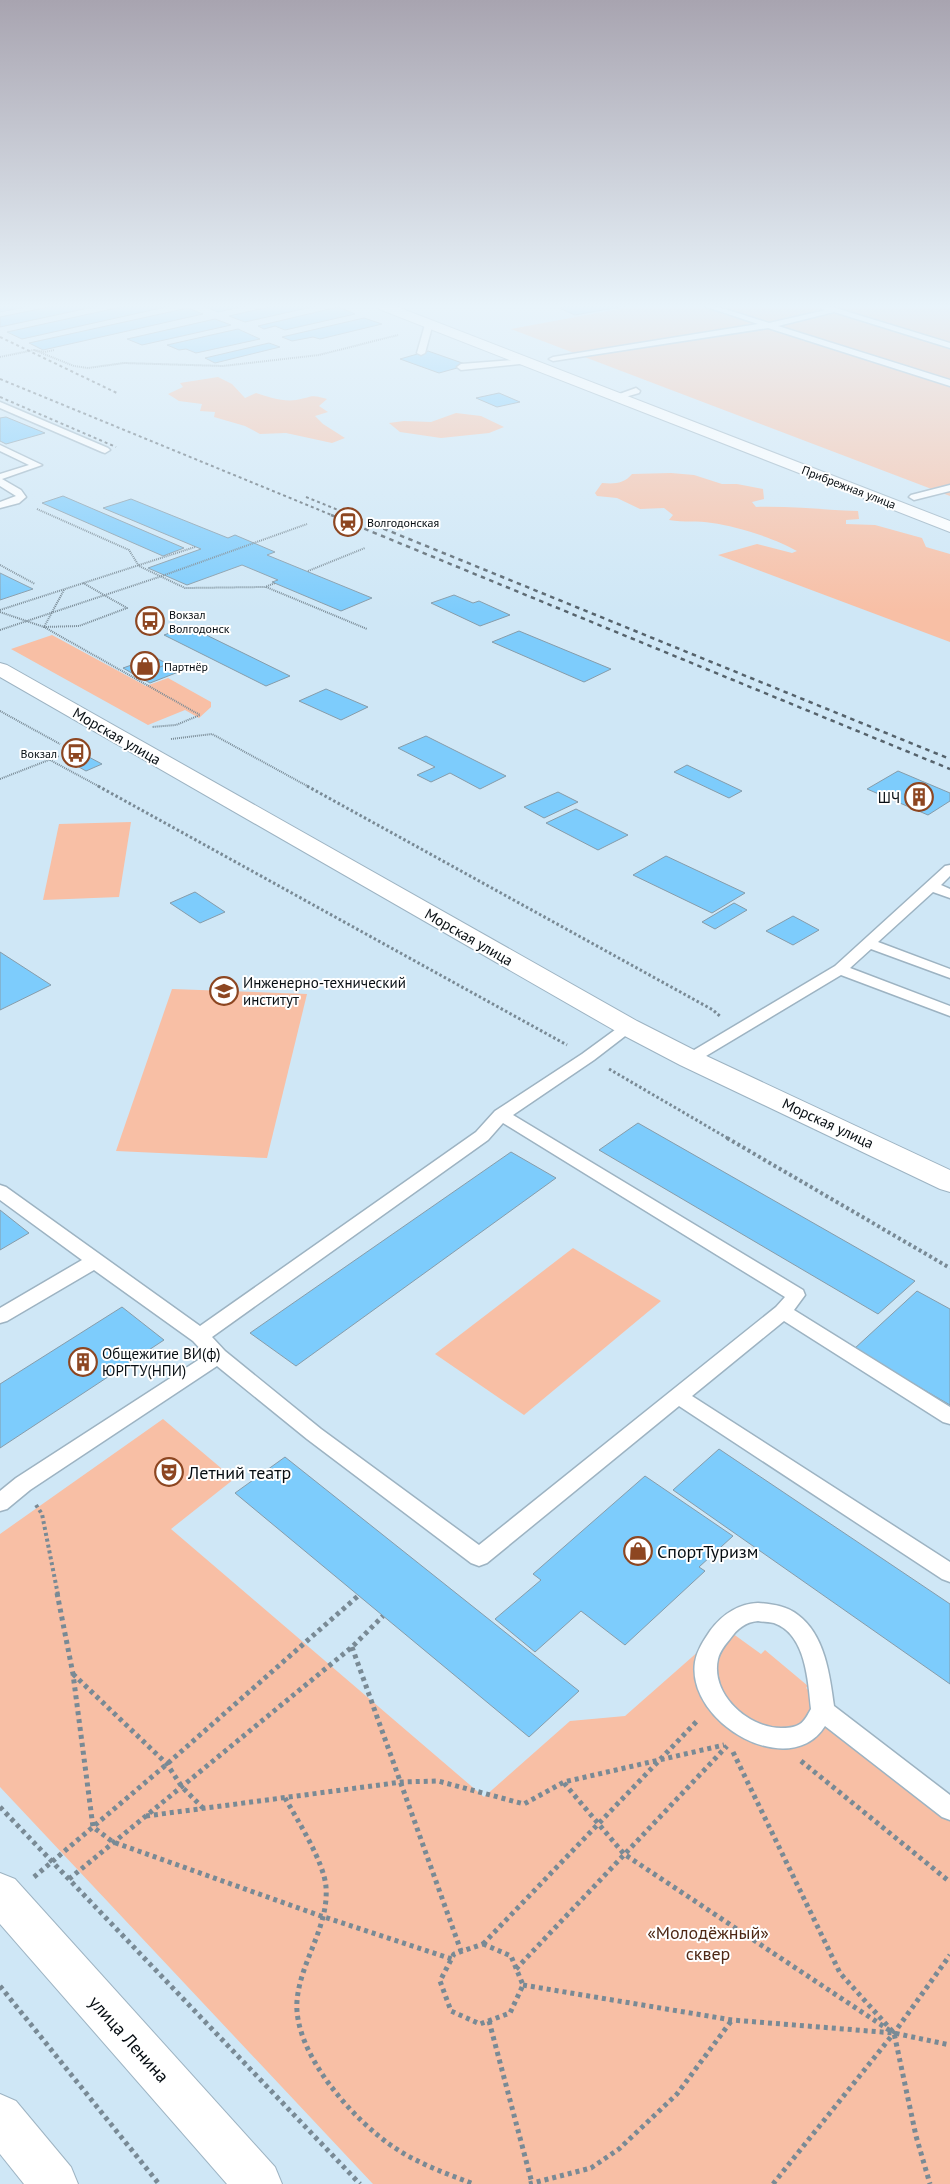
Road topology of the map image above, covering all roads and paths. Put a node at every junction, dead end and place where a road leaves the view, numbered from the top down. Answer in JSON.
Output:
{"nodes":[{"id":1,"x":7,"y":408,"type":"edge"},
{"id":2,"x":643,"y":408,"type":"edge"},
{"id":3,"x":680,"y":408,"type":"edge"},
{"id":4,"x":0,"y":448,"type":"edge"},
{"id":5,"x":105,"y":450,"type":"dead end"},
{"id":6,"x":0,"y":477,"type":"edge"},
{"id":7,"x":0,"y":482,"type":"edge"},
{"id":8,"x":950,"y":488,"type":"edge"},
{"id":9,"x":914,"y":497,"type":"junction"},
{"id":10,"x":0,"y":505,"type":"edge"},
{"id":11,"x":941,"y":507,"type":"dead end"},
{"id":12,"x":36,"y":509,"type":"dead end"},
{"id":13,"x":307,"y":524,"type":"dead end"},
{"id":14,"x":950,"y":527,"type":"edge"},
{"id":15,"x":195,"y":547,"type":"dead end"},
{"id":16,"x":365,"y":548,"type":"dead end"},
{"id":17,"x":0,"y":565,"type":"edge"},
{"id":18,"x":139,"y":566,"type":"junction"},
{"id":19,"x":308,"y":571,"type":"dead end"},
{"id":20,"x":159,"y":577,"type":"junction"},
{"id":21,"x":83,"y":583,"type":"junction"},
{"id":22,"x":275,"y":583,"type":"dead end"},
{"id":23,"x":35,"y":584,"type":"dead end"},
{"id":24,"x":265,"y":587,"type":"junction"},
{"id":25,"x":64,"y":589,"type":"junction"},
{"id":26,"x":104,"y":595,"type":"junction"},
{"id":27,"x":0,"y":611,"type":"edge"},
{"id":28,"x":54,"y":612,"type":"junction"},
{"id":29,"x":27,"y":621,"type":"junction"},
{"id":30,"x":44,"y":627,"type":"junction"},
{"id":31,"x":367,"y":629,"type":"dead end"},
{"id":32,"x":0,"y":630,"type":"edge"},
{"id":33,"x":0,"y":669,"type":"edge"},
{"id":34,"x":0,"y":711,"type":"edge"},
{"id":35,"x":150,"y":727,"type":"dead end"},
{"id":36,"x":166,"y":740,"type":"dead end"},
{"id":37,"x":60,"y":744,"type":"dead end"},
{"id":38,"x":59,"y":756,"type":"dead end"},
{"id":39,"x":50,"y":760,"type":"junction"},
{"id":40,"x":0,"y":779,"type":"edge"},
{"id":41,"x":950,"y":868,"type":"edge"},
{"id":42,"x":931,"y":886,"type":"junction"},
{"id":43,"x":950,"y":894,"type":"edge"},
{"id":44,"x":868,"y":943,"type":"junction"},
{"id":45,"x":840,"y":969,"type":"junction"},
{"id":46,"x":950,"y":974,"type":"edge"},
{"id":47,"x":950,"y":1011,"type":"edge"},
{"id":48,"x":628,"y":1027,"type":"junction"},
{"id":49,"x":740,"y":1030,"type":"junction"},
{"id":50,"x":588,"y":1057,"type":"junction"},
{"id":51,"x":690,"y":1059,"type":"junction"},
{"id":52,"x":501,"y":1115,"type":"junction"},
{"id":53,"x":950,"y":1182,"type":"edge"},
{"id":54,"x":0,"y":1191,"type":"edge"},
{"id":55,"x":95,"y":1261,"type":"junction"},
{"id":56,"x":950,"y":1268,"type":"edge"},
{"id":57,"x":783,"y":1312,"type":"junction"},
{"id":58,"x":0,"y":1316,"type":"edge"},
{"id":59,"x":200,"y":1336,"type":"junction"},
{"id":60,"x":218,"y":1356,"type":"junction"},
{"id":61,"x":678,"y":1396,"type":"junction"},
{"id":62,"x":950,"y":1416,"type":"edge"},
{"id":63,"x":23,"y":1484,"type":"junction"},
{"id":64,"x":0,"y":1503,"type":"edge"},
{"id":65,"x":950,"y":1573,"type":"edge"},
{"id":66,"x":358,"y":1596,"type":"dead end"},
{"id":67,"x":383,"y":1616,"type":"dead end"},
{"id":68,"x":352,"y":1646,"type":"junction"},
{"id":69,"x":73,"y":1674,"type":"junction"},
{"id":70,"x":716,"y":1702,"type":"junction"},
{"id":71,"x":823,"y":1711,"type":"junction"},
{"id":72,"x":776,"y":1740,"type":"junction"},
{"id":73,"x":729,"y":1743,"type":"junction"},
{"id":74,"x":662,"y":1759,"type":"junction"},
{"id":75,"x":167,"y":1764,"type":"junction"},
{"id":76,"x":402,"y":1782,"type":"junction"},
{"id":77,"x":564,"y":1782,"type":"junction"},
{"id":78,"x":182,"y":1787,"type":"junction"},
{"id":79,"x":285,"y":1798,"type":"junction"},
{"id":80,"x":0,"y":1807,"type":"edge"},
{"id":81,"x":204,"y":1809,"type":"junction"},
{"id":82,"x":950,"y":1809,"type":"edge"},
{"id":83,"x":146,"y":1816,"type":"junction"},
{"id":84,"x":598,"y":1825,"type":"junction"},
{"id":85,"x":93,"y":1827,"type":"junction"},
{"id":86,"x":113,"y":1842,"type":"junction"},
{"id":87,"x":624,"y":1854,"type":"junction"},
{"id":88,"x":52,"y":1862,"type":"junction"},
{"id":89,"x":69,"y":1879,"type":"junction"},
{"id":90,"x":950,"y":1882,"type":"edge"},
{"id":91,"x":3,"y":1897,"type":"edge"},
{"id":92,"x":321,"y":1916,"type":"junction"},
{"id":93,"x":483,"y":1944,"type":"junction"},
{"id":94,"x":462,"y":1952,"type":"junction"},
{"id":95,"x":950,"y":1955,"type":"edge"},
{"id":96,"x":452,"y":1959,"type":"junction"},
{"id":97,"x":516,"y":1968,"type":"junction"},
{"id":98,"x":522,"y":1985,"type":"junction"},
{"id":99,"x":0,"y":1986,"type":"edge"},
{"id":100,"x":732,"y":2020,"type":"junction"},
{"id":101,"x":489,"y":2021,"type":"junction"},
{"id":102,"x":894,"y":2033,"type":"junction"},
{"id":103,"x":950,"y":2045,"type":"edge"},
{"id":104,"x":0,"y":2117,"type":"edge"},
{"id":105,"x":54,"y":2184,"type":"edge"},
{"id":106,"x":159,"y":2184,"type":"edge"},
{"id":107,"x":258,"y":2184,"type":"edge"},
{"id":108,"x":360,"y":2184,"type":"edge"},
{"id":109,"x":474,"y":2184,"type":"edge"},
{"id":110,"x":531,"y":2184,"type":"edge"},
{"id":111,"x":773,"y":2184,"type":"edge"},
{"id":112,"x":930,"y":2184,"type":"edge"}],
"edges":[{"from":1,"to":5,"type":"lane"},
{"from":2,"to":14,"type":"main road","name":"Прибрежная улица"},
{"from":3,"to":9,"type":"main road","name":"Прибрежная улица"},
{"from":4,"to":6,"type":"lane"},
{"from":7,"to":10,"type":"lane"},
{"from":8,"to":9,"type":"lane"},
{"from":9,"to":11,"type":"main road","name":"Прибрежная улица"},
{"from":12,"to":18,"type":"path"},
{"from":13,"to":20,"type":"path"},
{"from":15,"to":18,"type":"path"},
{"from":16,"to":19,"type":"path"},
{"from":17,"to":23,"type":"path"},
{"from":18,"to":20,"type":"path"},
{"from":18,"to":21,"type":"path"},
{"from":20,"to":24,"type":"path"},
{"from":20,"to":26,"type":"path"},
{"from":21,"to":25,"type":"path"},
{"from":21,"to":26,"type":"path"},
{"from":22,"to":24,"type":"path"},
{"from":24,"to":31,"type":"path"},
{"from":25,"to":27,"type":"path"},
{"from":25,"to":28,"type":"path"},
{"from":26,"to":28,"type":"path"},
{"from":26,"to":30,"type":"path"},
{"from":27,"to":29,"type":"path"},
{"from":28,"to":29,"type":"path"},
{"from":28,"to":30,"type":"path"},
{"from":29,"to":30,"type":"path"},
{"from":29,"to":32,"type":"path"},
{"from":30,"to":35,"type":"path"},
{"from":33,"to":48,"type":"main road","name":"Морская улица"},
{"from":34,"to":37,"type":"path"},
{"from":36,"to":49,"type":"path"},
{"from":38,"to":39,"type":"path"},
{"from":39,"to":40,"type":"path"},
{"from":39,"to":50,"type":"path"},
{"from":41,"to":42,"type":"lane"},
{"from":42,"to":43,"type":"lane"},
{"from":42,"to":44,"type":"lane"},
{"from":44,"to":45,"type":"lane"},
{"from":44,"to":46,"type":"lane"},
{"from":45,"to":47,"type":"lane"},
{"from":45,"to":49,"type":"lane"},
{"from":48,"to":50,"type":"lane"},
{"from":48,"to":51,"type":"main road","name":"Морская улица"},
{"from":49,"to":51,"type":"lane"},
{"from":50,"to":52,"type":"lane"},
{"from":50,"to":56,"type":"path"},
{"from":51,"to":53,"type":"main road","name":"Морская улица"},
{"from":52,"to":57,"type":"lane"},
{"from":52,"to":59,"type":"lane"},
{"from":54,"to":55,"type":"lane"},
{"from":55,"to":58,"type":"lane"},
{"from":55,"to":59,"type":"lane"},
{"from":57,"to":61,"type":"lane"},
{"from":57,"to":62,"type":"lane"},
{"from":59,"to":60,"type":"lane"},
{"from":60,"to":61,"type":"lane"},
{"from":60,"to":63,"type":"lane"},
{"from":61,"to":65,"type":"lane"},
{"from":63,"to":64,"type":"lane"},
{"from":63,"to":69,"type":"path"},
{"from":66,"to":75,"type":"path"},
{"from":67,"to":68,"type":"path"},
{"from":68,"to":76,"type":"path"},
{"from":68,"to":78,"type":"path"},
{"from":69,"to":75,"type":"path"},
{"from":69,"to":85,"type":"path"},
{"from":70,"to":71,"type":"lane"},
{"from":70,"to":72,"type":"lane"},
{"from":70,"to":74,"type":"path"},
{"from":71,"to":72,"type":"lane"},
{"from":71,"to":82,"type":"lane"},
{"from":72,"to":90,"type":"path"},
{"from":73,"to":74,"type":"path"},
{"from":73,"to":87,"type":"path"},
{"from":73,"to":102,"type":"path"},
{"from":74,"to":77,"type":"path"},
{"from":74,"to":84,"type":"path"},
{"from":75,"to":78,"type":"path"},
{"from":75,"to":85,"type":"path"},
{"from":76,"to":77,"type":"path"},
{"from":76,"to":79,"type":"path"},
{"from":76,"to":94,"type":"path"},
{"from":77,"to":84,"type":"path"},
{"from":78,"to":81,"type":"path"},
{"from":78,"to":83,"type":"path"},
{"from":79,"to":81,"type":"path"},
{"from":79,"to":92,"type":"path"},
{"from":80,"to":88,"type":"path"},
{"from":81,"to":83,"type":"path"},
{"from":83,"to":86,"type":"path"},
{"from":84,"to":87,"type":"path"},
{"from":84,"to":93,"type":"path"},
{"from":85,"to":86,"type":"path"},
{"from":85,"to":88,"type":"path"},
{"from":86,"to":89,"type":"path"},
{"from":86,"to":92,"type":"path"},
{"from":87,"to":97,"type":"path"},
{"from":87,"to":102,"type":"path"},
{"from":88,"to":89,"type":"path"},
{"from":88,"to":91,"type":"path"},
{"from":89,"to":108,"type":"path"},
{"from":91,"to":107,"type":"main road","name":"улица Ленина"},
{"from":92,"to":96,"type":"path"},
{"from":92,"to":109,"type":"path"},
{"from":93,"to":94,"type":"path"},
{"from":93,"to":97,"type":"path"},
{"from":94,"to":96,"type":"path"},
{"from":95,"to":102,"type":"path"},
{"from":96,"to":101,"type":"path"},
{"from":97,"to":98,"type":"path"},
{"from":98,"to":100,"type":"path"},
{"from":98,"to":101,"type":"path"},
{"from":99,"to":106,"type":"path"},
{"from":100,"to":102,"type":"path"},
{"from":100,"to":110,"type":"path"},
{"from":101,"to":110,"type":"path"},
{"from":102,"to":103,"type":"path"},
{"from":102,"to":111,"type":"path"},
{"from":102,"to":112,"type":"path"},
{"from":104,"to":105,"type":"main road"}]}
